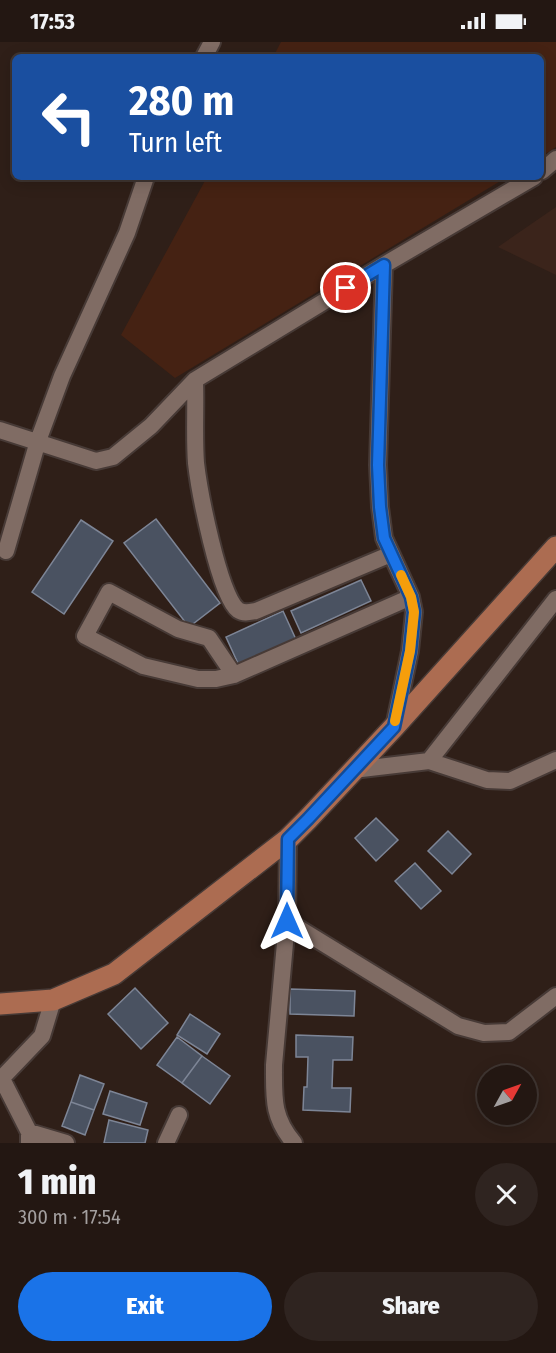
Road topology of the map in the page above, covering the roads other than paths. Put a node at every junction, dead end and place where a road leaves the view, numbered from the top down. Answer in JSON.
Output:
{"nodes":[{"id":1,"x":556,"y":159,"type":"edge"},
{"id":2,"x":544,"y":169,"type":"edge"},
{"id":3,"x":145,"y":180,"type":"edge"},
{"id":4,"x":529,"y":180,"type":"edge"},
{"id":5,"x":384,"y":265,"type":"junction"},
{"id":6,"x":195,"y":380,"type":"junction"},
{"id":7,"x":0,"y":430,"type":"edge"},
{"id":8,"x":38,"y":441,"type":"junction"},
{"id":9,"x":556,"y":547,"type":"edge"},
{"id":10,"x":6,"y":551,"type":"dead end"},
{"id":11,"x":391,"y":554,"type":"junction"},
{"id":12,"x":411,"y":597,"type":"junction"},
{"id":13,"x":556,"y":599,"type":"edge"},
{"id":14,"x":234,"y":675,"type":"junction"},
{"id":15,"x":394,"y":727,"type":"junction"},
{"id":16,"x":556,"y":760,"type":"edge"},
{"id":17,"x":429,"y":761,"type":"junction"},
{"id":18,"x":353,"y":770,"type":"junction"},
{"id":19,"x":288,"y":839,"type":"junction"},
{"id":20,"x":287,"y":921,"type":"junction"},
{"id":21,"x":556,"y":996,"type":"edge"},
{"id":22,"x":53,"y":1000,"type":"junction"},
{"id":23,"x":0,"y":1004,"type":"edge"},
{"id":24,"x":1,"y":1079,"type":"edge"},
{"id":25,"x":179,"y":1115,"type":"dead end"},
{"id":26,"x":29,"y":1138,"type":"edge"},
{"id":27,"x":66,"y":1143,"type":"edge"},
{"id":28,"x":166,"y":1143,"type":"edge"},
{"id":29,"x":294,"y":1143,"type":"edge"}],
"edges":[{"from":1,"to":2,"type":"street"},
{"from":3,"to":8,"type":"street"},
{"from":4,"to":5,"type":"street"},
{"from":5,"to":6,"type":"street"},
{"from":5,"to":11,"type":"street"},
{"from":6,"to":8,"type":"street"},
{"from":6,"to":11,"type":"street"},
{"from":7,"to":8,"type":"street"},
{"from":8,"to":10,"type":"street"},
{"from":9,"to":15,"type":"main road"},
{"from":11,"to":12,"type":"street"},
{"from":12,"to":14,"type":"street"},
{"from":12,"to":15,"type":"street"},
{"from":13,"to":17,"type":"street"},
{"from":14,"to":14,"type":"street"},
{"from":15,"to":18,"type":"main road"},
{"from":16,"to":17,"type":"street"},
{"from":17,"to":18,"type":"street"},
{"from":18,"to":19,"type":"main road"},
{"from":19,"to":20,"type":"street"},
{"from":19,"to":22,"type":"main road"},
{"from":20,"to":21,"type":"street"},
{"from":20,"to":29,"type":"street"},
{"from":22,"to":23,"type":"main road"},
{"from":22,"to":24,"type":"street"},
{"from":24,"to":26,"type":"street"},
{"from":25,"to":28,"type":"street"},
{"from":26,"to":27,"type":"street"}]}
